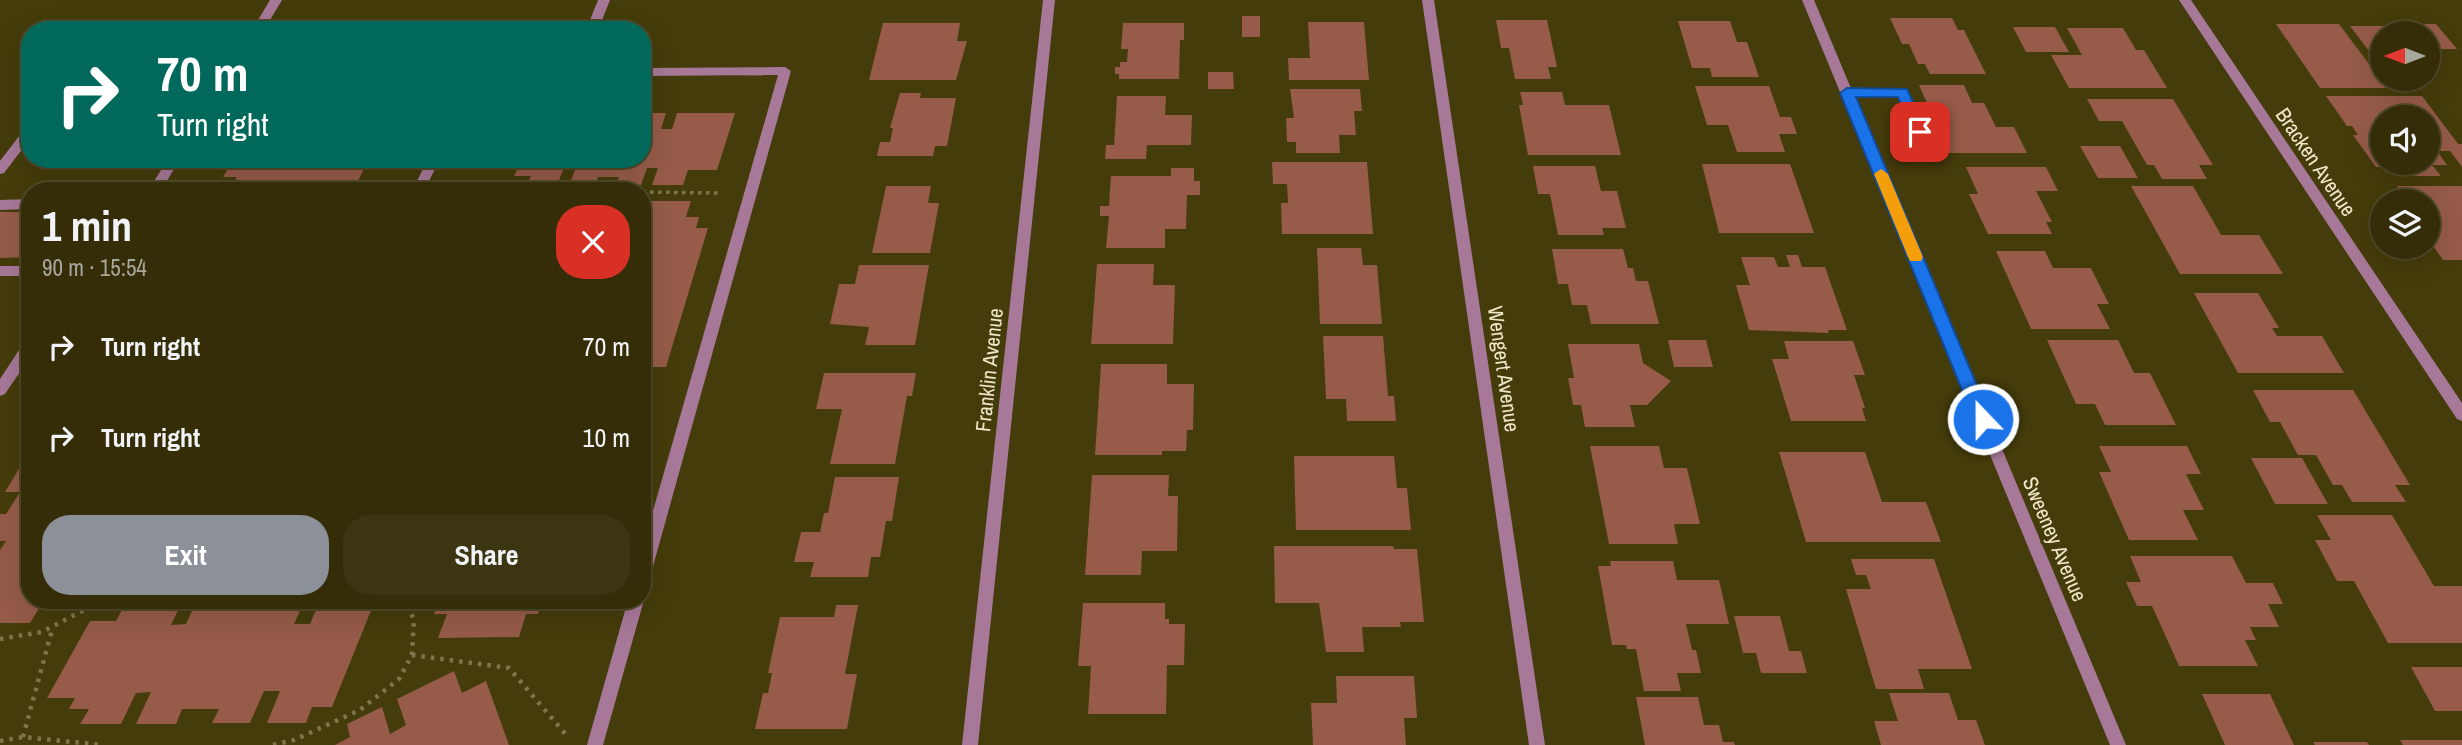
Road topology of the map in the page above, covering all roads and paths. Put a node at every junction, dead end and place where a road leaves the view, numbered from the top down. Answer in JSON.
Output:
{"nodes":[{"id":1,"x":276,"y":0,"type":"edge"},
{"id":2,"x":604,"y":0,"type":"edge"},
{"id":3,"x":1049,"y":0,"type":"edge"},
{"id":4,"x":1428,"y":0,"type":"edge"},
{"id":5,"x":1808,"y":0,"type":"edge"},
{"id":6,"x":2185,"y":0,"type":"edge"},
{"id":7,"x":263,"y":21,"type":"edge"},
{"id":8,"x":596,"y":21,"type":"edge"},
{"id":9,"x":651,"y":72,"type":"edge"},
{"id":10,"x":1847,"y":93,"type":"junction"},
{"id":11,"x":21,"y":142,"type":"edge"},
{"id":12,"x":13,"y":152,"type":"junction"},
{"id":13,"x":21,"y":152,"type":"edge"},
{"id":14,"x":1928,"y":152,"type":"dead end"},
{"id":15,"x":0,"y":170,"type":"edge"},
{"id":16,"x":651,"y":192,"type":"edge"},
{"id":17,"x":749,"y":194,"type":"junction"},
{"id":18,"x":21,"y":204,"type":"edge"},
{"id":19,"x":0,"y":205,"type":"edge"},
{"id":20,"x":0,"y":271,"type":"edge"},
{"id":21,"x":21,"y":271,"type":"edge"},
{"id":22,"x":21,"y":358,"type":"edge"},
{"id":23,"x":0,"y":390,"type":"edge"},
{"id":24,"x":2462,"y":415,"type":"edge"},
{"id":25,"x":651,"y":545,"type":"edge"},
{"id":26,"x":88,"y":609,"type":"edge"},
{"id":27,"x":409,"y":609,"type":"edge"},
{"id":28,"x":633,"y":609,"type":"edge"},
{"id":29,"x":52,"y":630,"type":"junction"},
{"id":30,"x":0,"y":639,"type":"edge"},
{"id":31,"x":412,"y":655,"type":"junction"},
{"id":32,"x":23,"y":737,"type":"junction"},
{"id":33,"x":0,"y":741,"type":"edge"},
{"id":34,"x":103,"y":745,"type":"edge"},
{"id":35,"x":273,"y":745,"type":"edge"},
{"id":36,"x":575,"y":745,"type":"edge"},
{"id":37,"x":595,"y":745,"type":"edge"},
{"id":38,"x":970,"y":745,"type":"edge"},
{"id":39,"x":1537,"y":745,"type":"edge"},
{"id":40,"x":2118,"y":745,"type":"edge"}],
"edges":[{"from":1,"to":7,"type":"street"},
{"from":2,"to":8,"type":"street"},
{"from":3,"to":38,"type":"street","name":"Franklin Avenue"},
{"from":4,"to":39,"type":"street","name":"Wengert Avenue"},
{"from":5,"to":10,"type":"street","name":"Sweeney Avenue"},
{"from":6,"to":24,"type":"street","name":"Bracken Avenue"},
{"from":9,"to":17,"type":"street"},
{"from":10,"to":14,"type":"street"},
{"from":10,"to":40,"type":"street","name":"Sweeney Avenue"},
{"from":11,"to":12,"type":"street"},
{"from":12,"to":13,"type":"street"},
{"from":12,"to":15,"type":"street"},
{"from":16,"to":17,"type":"path"},
{"from":17,"to":25,"type":"street"},
{"from":18,"to":19,"type":"street"},
{"from":20,"to":21,"type":"street"},
{"from":22,"to":23,"type":"street"},
{"from":26,"to":29,"type":"path"},
{"from":27,"to":31,"type":"path"},
{"from":28,"to":37,"type":"street"},
{"from":29,"to":30,"type":"path"},
{"from":29,"to":32,"type":"path"},
{"from":31,"to":35,"type":"path"},
{"from":31,"to":36,"type":"path"},
{"from":32,"to":33,"type":"path"},
{"from":32,"to":34,"type":"path"}]}
